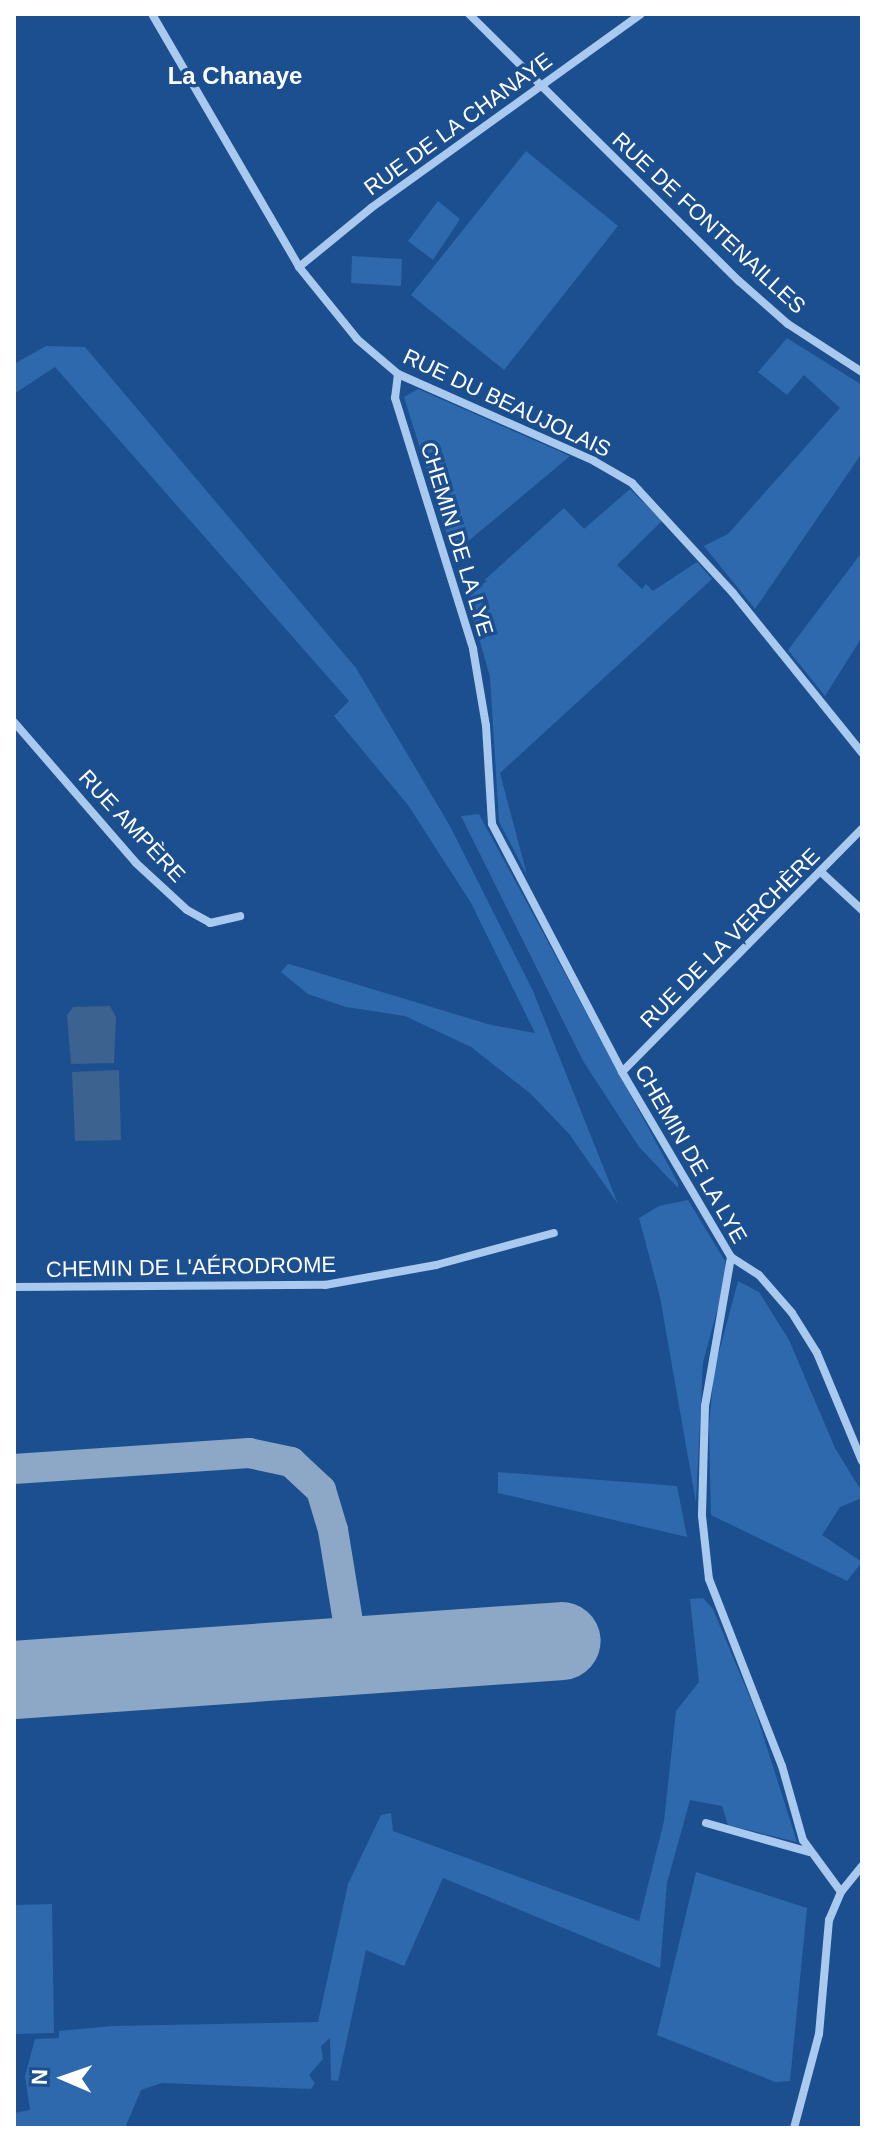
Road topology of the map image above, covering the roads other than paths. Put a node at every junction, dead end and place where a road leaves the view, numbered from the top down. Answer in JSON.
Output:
{"nodes":[{"id":1,"x":152,"y":14,"type":"edge"},
{"id":2,"x":469,"y":14,"type":"edge"},
{"id":3,"x":641,"y":14,"type":"edge"},
{"id":4,"x":542,"y":87,"type":"junction"},
{"id":5,"x":299,"y":267,"type":"junction"},
{"id":6,"x":862,"y":372,"type":"edge"},
{"id":7,"x":398,"y":374,"type":"junction"},
{"id":8,"x":14,"y":722,"type":"edge"},
{"id":9,"x":862,"y":753,"type":"edge"},
{"id":10,"x":862,"y":829,"type":"edge"},
{"id":11,"x":821,"y":872,"type":"junction"},
{"id":12,"x":862,"y":910,"type":"edge"},
{"id":13,"x":240,"y":916,"type":"dead end"},
{"id":14,"x":622,"y":1072,"type":"junction"},
{"id":15,"x":554,"y":1233,"type":"dead end"},
{"id":16,"x":731,"y":1257,"type":"junction"},
{"id":17,"x":14,"y":1287,"type":"edge"},
{"id":18,"x":862,"y":1461,"type":"edge"},
{"id":19,"x":706,"y":1823,"type":"dead end"},
{"id":20,"x":809,"y":1852,"type":"junction"},
{"id":21,"x":862,"y":1866,"type":"edge"},
{"id":22,"x":841,"y":1892,"type":"junction"},
{"id":23,"x":794,"y":2128,"type":"edge"}],
"edges":[{"from":1,"to":5,"type":"street","name":"RUE DU BEAUJOLAIS"},
{"from":2,"to":4,"type":"street","name":"RUE DE FONTENAILLES"},
{"from":3,"to":4,"type":"street","name":"RUE DE LA CHANAYE"},
{"from":4,"to":5,"type":"street","name":"RUE DE LA CHANAYE"},
{"from":4,"to":6,"type":"street","name":"RUE DE FONTENAILLES"},
{"from":5,"to":7,"type":"street","name":"RUE DU BEAUJOLAIS"},
{"from":7,"to":9,"type":"street","name":"RUE DU BEAUJOLAIS"},
{"from":7,"to":14,"type":"street","name":"CHEMIN DE LA LYE"},
{"from":8,"to":13,"type":"street","name":"RUE AMPÈRE"},
{"from":10,"to":11,"type":"street","name":"RUE DE LA VERCHÈRE"},
{"from":11,"to":12,"type":"street"},
{"from":11,"to":14,"type":"street","name":"RUE DE LA VERCHÈRE"},
{"from":14,"to":16,"type":"street","name":"CHEMIN DE LA LYE"},
{"from":15,"to":17,"type":"street","name":"CHEMIN DE L'AÉRODROME"},
{"from":16,"to":18,"type":"street"},
{"from":16,"to":20,"type":"street","name":"CHEMIN DE LA LYE"},
{"from":19,"to":20,"type":"street"},
{"from":20,"to":22,"type":"street","name":"CHEMIN DE LA LYE"},
{"from":21,"to":22,"type":"street"},
{"from":22,"to":23,"type":"street"}]}
